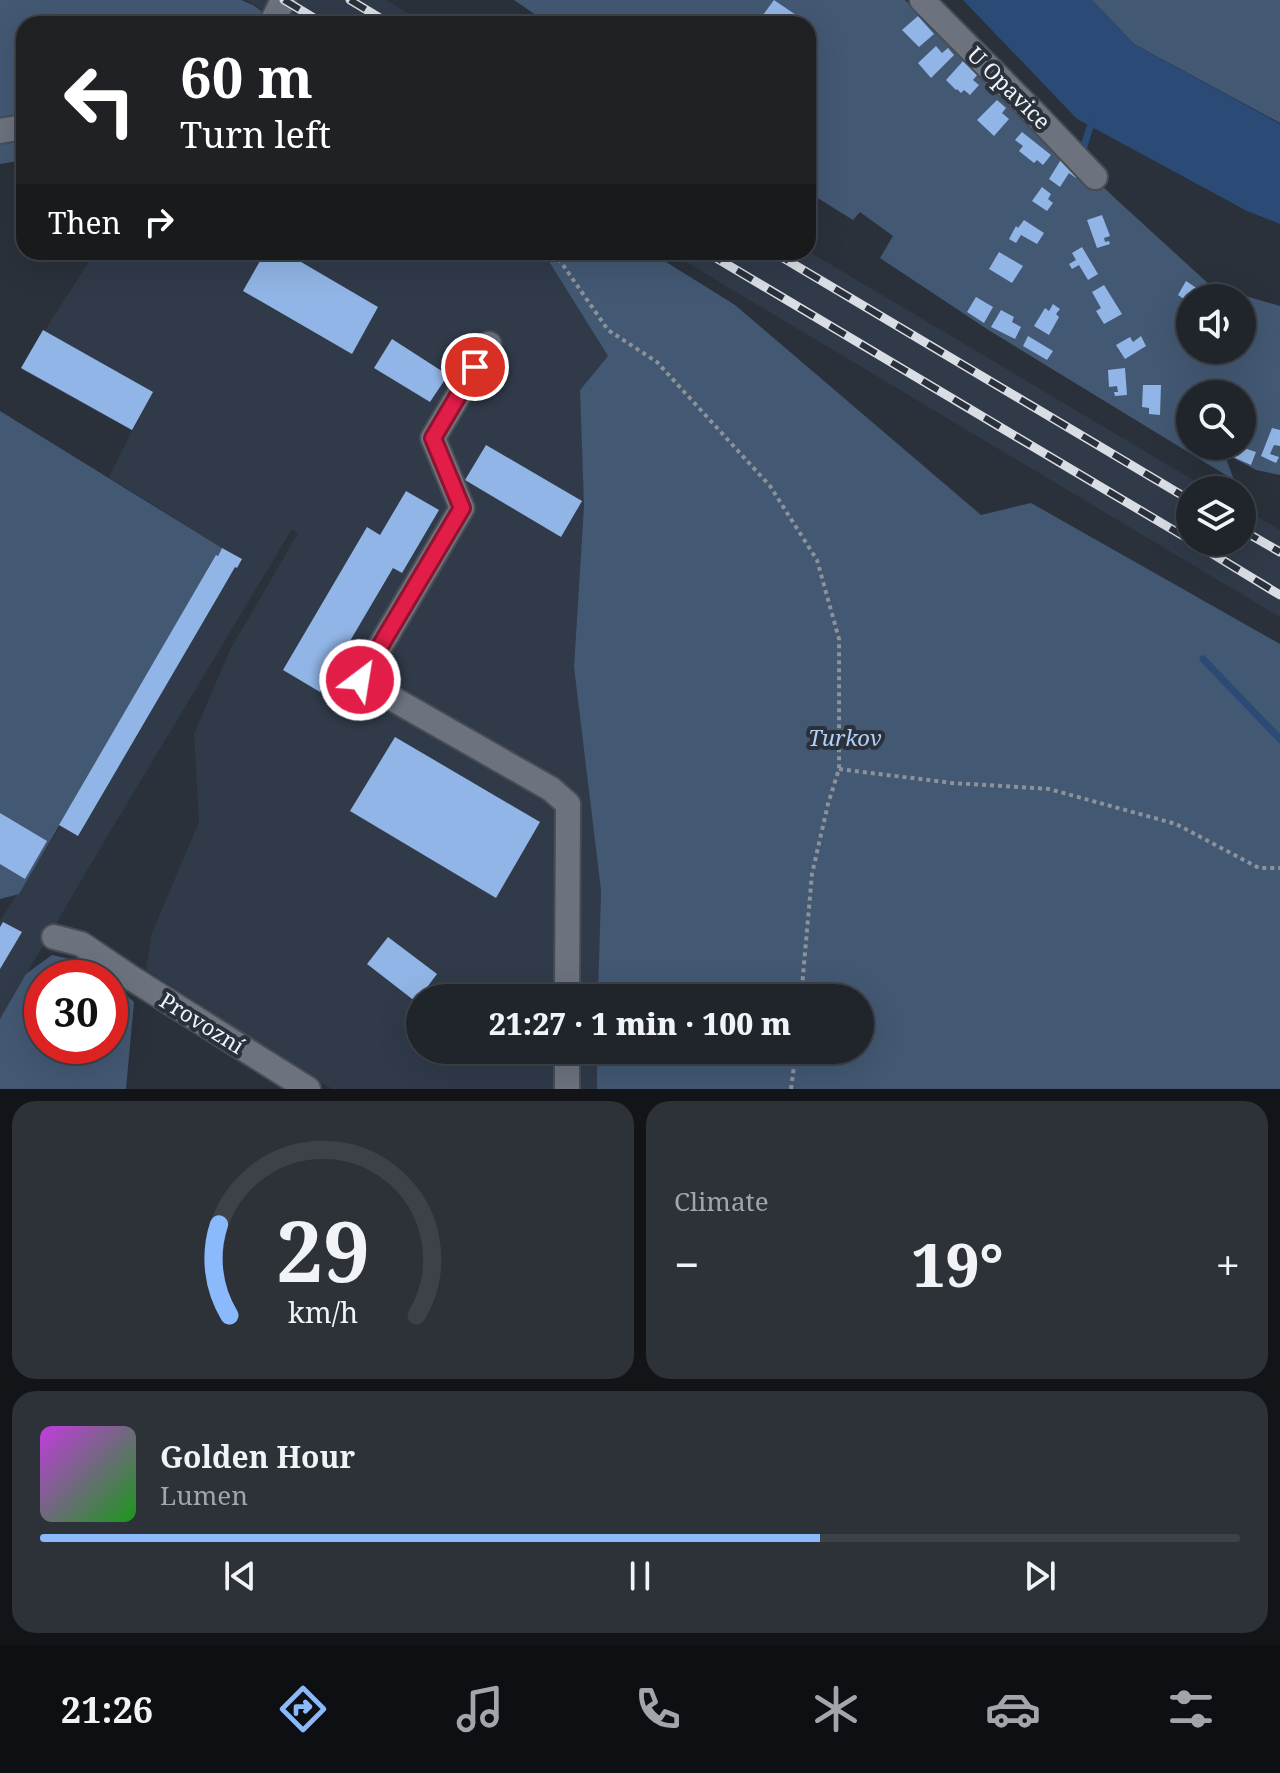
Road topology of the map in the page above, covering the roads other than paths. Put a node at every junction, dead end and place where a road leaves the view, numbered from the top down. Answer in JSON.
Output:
{"nodes":[{"id":1,"x":922,"y":0,"type":"edge"},
{"id":2,"x":1095,"y":177,"type":"dead end"},
{"id":3,"x":489,"y":344,"type":"dead end"},
{"id":4,"x":54,"y":937,"type":"dead end"},
{"id":5,"x":567,"y":984,"type":"edge"},
{"id":6,"x":567,"y":1064,"type":"edge"},
{"id":7,"x":308,"y":1089,"type":"edge"},
{"id":8,"x":567,"y":1089,"type":"edge"}],
"edges":[{"from":1,"to":2,"type":"street","name":"U Opavice"},
{"from":3,"to":5,"type":"street"},
{"from":4,"to":7,"type":"street","name":"Provozní"},
{"from":6,"to":8,"type":"street"}]}
